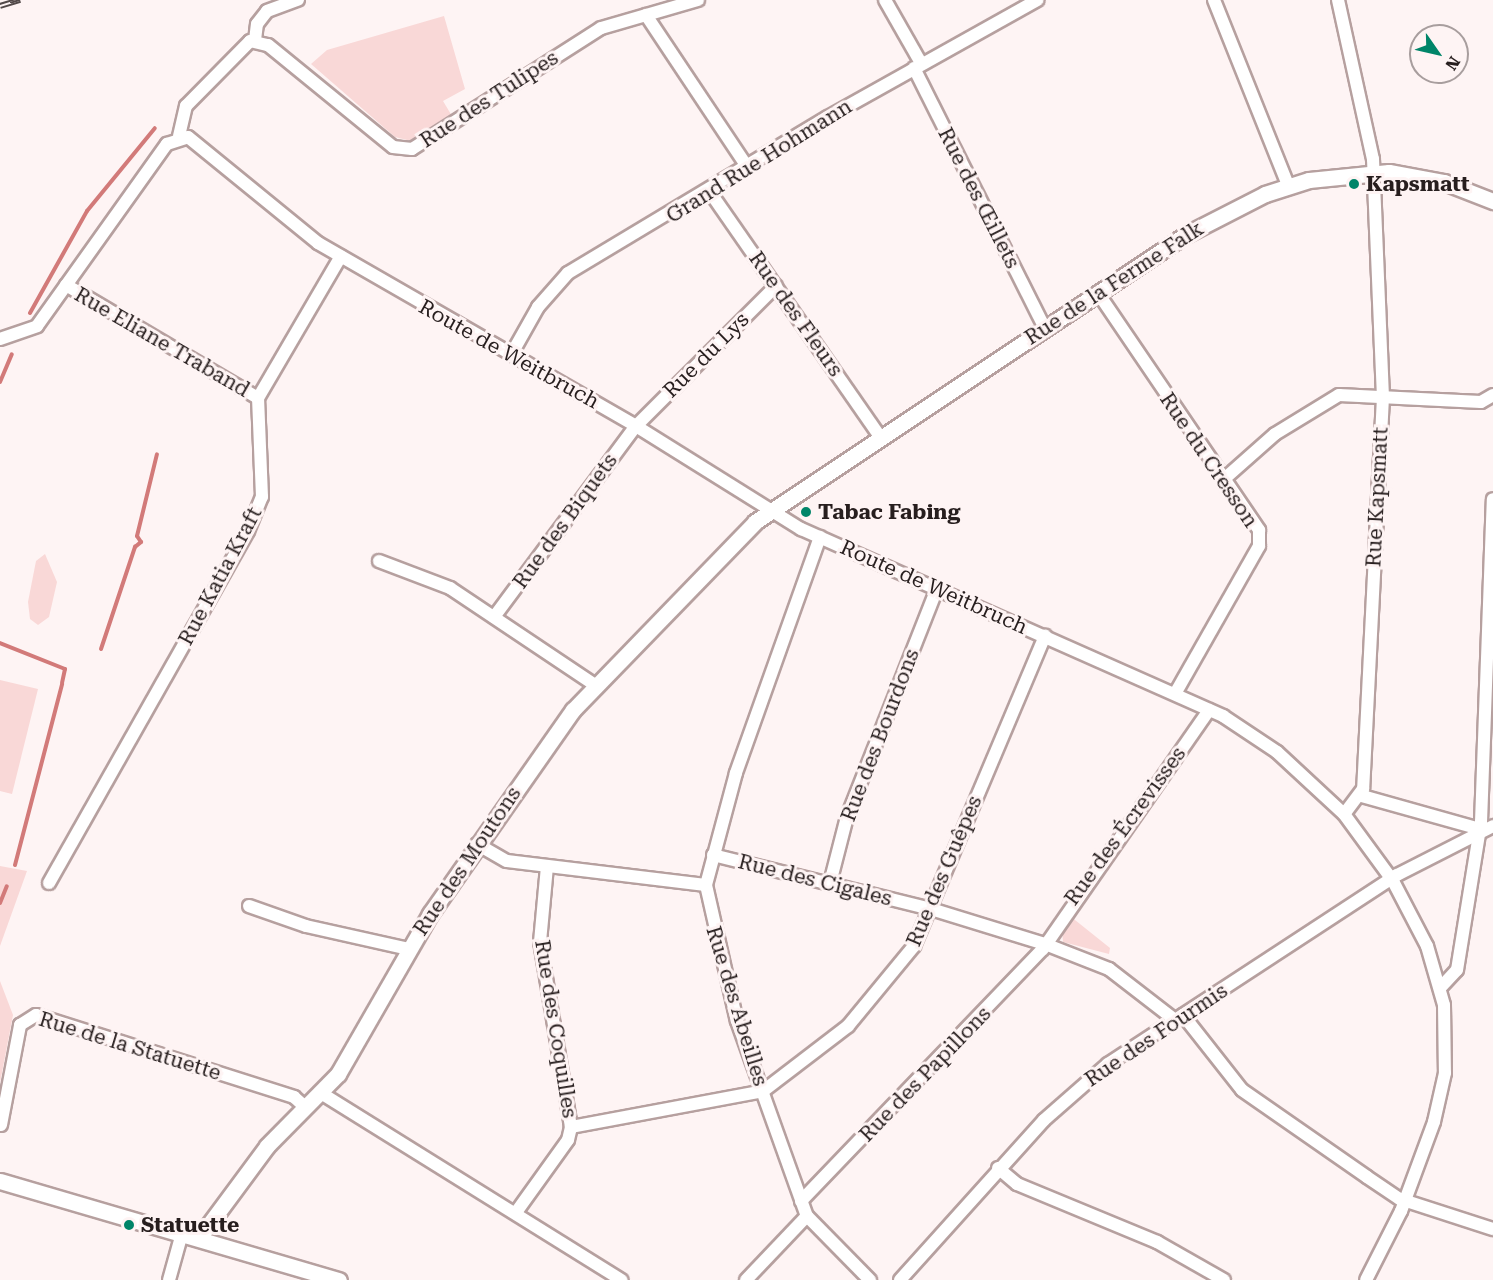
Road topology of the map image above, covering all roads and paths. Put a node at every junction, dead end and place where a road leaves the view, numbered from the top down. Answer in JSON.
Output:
{"nodes":[{"id":1,"x":298,"y":0,"type":"edge"},
{"id":2,"x":698,"y":0,"type":"edge"},
{"id":3,"x":885,"y":0,"type":"edge"},
{"id":4,"x":1037,"y":0,"type":"edge"},
{"id":5,"x":1214,"y":0,"type":"edge"},
{"id":6,"x":1338,"y":0,"type":"edge"},
{"id":7,"x":646,"y":15,"type":"junction"},
{"id":8,"x":255,"y":40,"type":"junction"},
{"id":9,"x":917,"y":65,"type":"junction"},
{"id":10,"x":179,"y":136,"type":"junction"},
{"id":11,"x":747,"y":168,"type":"junction"},
{"id":12,"x":1373,"y":173,"type":"junction"},
{"id":13,"x":1288,"y":185,"type":"junction"},
{"id":14,"x":710,"y":192,"type":"junction"},
{"id":15,"x":1493,"y":201,"type":"edge"},
{"id":16,"x":341,"y":256,"type":"junction"},
{"id":17,"x":66,"y":285,"type":"junction"},
{"id":18,"x":776,"y":286,"type":"junction"},
{"id":19,"x":1098,"y":293,"type":"junction"},
{"id":20,"x":1045,"y":328,"type":"junction"},
{"id":21,"x":0,"y":339,"type":"edge"},
{"id":22,"x":511,"y":355,"type":"junction"},
{"id":23,"x":1493,"y":396,"type":"edge"},
{"id":24,"x":1383,"y":397,"type":"junction"},
{"id":25,"x":258,"y":398,"type":"junction"},
{"id":26,"x":636,"y":426,"type":"junction"},
{"id":27,"x":880,"y":437,"type":"junction"},
{"id":28,"x":1223,"y":480,"type":"junction"},
{"id":29,"x":1493,"y":499,"type":"edge"},
{"id":30,"x":771,"y":510,"type":"junction"},
{"id":31,"x":819,"y":537,"type":"junction"},
{"id":32,"x":379,"y":561,"type":"dead end"},
{"id":33,"x":937,"y":590,"type":"junction"},
{"id":34,"x":494,"y":617,"type":"junction"},
{"id":35,"x":1046,"y":636,"type":"junction"},
{"id":36,"x":596,"y":685,"type":"junction"},
{"id":37,"x":1175,"y":694,"type":"junction"},
{"id":38,"x":1209,"y":710,"type":"junction"},
{"id":39,"x":1362,"y":796,"type":"junction"},
{"id":40,"x":1344,"y":814,"type":"junction"},
{"id":41,"x":1493,"y":826,"type":"edge"},
{"id":42,"x":1480,"y":829,"type":"junction"},
{"id":43,"x":477,"y":844,"type":"junction"},
{"id":44,"x":713,"y":855,"type":"junction"},
{"id":45,"x":547,"y":867,"type":"junction"},
{"id":46,"x":1394,"y":880,"type":"junction"},
{"id":47,"x":830,"y":883,"type":"junction"},
{"id":48,"x":48,"y":884,"type":"dead end"},
{"id":49,"x":706,"y":885,"type":"junction"},
{"id":50,"x":249,"y":906,"type":"dead end"},
{"id":51,"x":931,"y":909,"type":"junction"},
{"id":52,"x":1045,"y":944,"type":"junction"},
{"id":53,"x":409,"y":949,"type":"junction"},
{"id":54,"x":1441,"y":987,"type":"junction"},
{"id":55,"x":1179,"y":1017,"type":"junction"},
{"id":56,"x":763,"y":1091,"type":"junction"},
{"id":57,"x":321,"y":1093,"type":"junction"},
{"id":58,"x":305,"y":1107,"type":"junction"},
{"id":59,"x":1,"y":1125,"type":"edge"},
{"id":60,"x":571,"y":1127,"type":"junction"},
{"id":61,"x":998,"y":1168,"type":"junction"},
{"id":62,"x":0,"y":1180,"type":"edge"},
{"id":63,"x":1405,"y":1200,"type":"junction"},
{"id":64,"x":801,"y":1201,"type":"junction"},
{"id":65,"x":517,"y":1211,"type":"junction"},
{"id":66,"x":807,"y":1216,"type":"junction"},
{"id":67,"x":1493,"y":1229,"type":"edge"},
{"id":68,"x":182,"y":1233,"type":"junction"},
{"id":69,"x":199,"y":1238,"type":"junction"},
{"id":70,"x":170,"y":1280,"type":"edge"},
{"id":71,"x":339,"y":1280,"type":"edge"},
{"id":72,"x":622,"y":1280,"type":"edge"},
{"id":73,"x":746,"y":1280,"type":"edge"},
{"id":74,"x":870,"y":1280,"type":"edge"},
{"id":75,"x":900,"y":1280,"type":"edge"},
{"id":76,"x":1224,"y":1280,"type":"edge"},
{"id":77,"x":1366,"y":1280,"type":"edge"}],
"edges":[{"from":1,"to":8,"type":"street"},
{"from":2,"to":7,"type":"street","name":"Rue des Tulipes"},
{"from":3,"to":9,"type":"street","name":"Rue des Œillets"},
{"from":4,"to":9,"type":"street","name":"Grand Rue Hohmann"},
{"from":5,"to":13,"type":"street"},
{"from":6,"to":12,"type":"street","name":"Rue Kapsmatt"},
{"from":7,"to":8,"type":"street","name":"Rue des Tulipes"},
{"from":7,"to":11,"type":"street"},
{"from":8,"to":10,"type":"street"},
{"from":9,"to":11,"type":"street","name":"Grand Rue Hohmann"},
{"from":9,"to":20,"type":"street","name":"Rue des Œillets"},
{"from":10,"to":16,"type":"street","name":"Route de Weitbruch"},
{"from":10,"to":17,"type":"street"},
{"from":11,"to":14,"type":"street","name":"Grand Rue Hohmann"},
{"from":12,"to":13,"type":"street","name":"Rue de la Ferme Falk"},
{"from":12,"to":15,"type":"street","name":"Rue de la Ferme Falk"},
{"from":12,"to":24,"type":"street","name":"Rue Kapsmatt"},
{"from":13,"to":19,"type":"street","name":"Rue de la Ferme Falk"},
{"from":14,"to":18,"type":"street","name":"Rue des Fleurs"},
{"from":14,"to":22,"type":"street","name":"Grand Rue Hohmann"},
{"from":16,"to":22,"type":"street","name":"Route de Weitbruch"},
{"from":16,"to":25,"type":"street"},
{"from":17,"to":21,"type":"street"},
{"from":17,"to":25,"type":"street","name":"Rue Eliane Traband"},
{"from":18,"to":26,"type":"street","name":"Rue du Lys"},
{"from":18,"to":27,"type":"street","name":"Rue des Fleurs"},
{"from":19,"to":20,"type":"street","name":"Rue de la Ferme Falk"},
{"from":19,"to":28,"type":"street","name":"Rue du Cresson"},
{"from":20,"to":27,"type":"street","name":"Rue de la Ferme Falk"},
{"from":22,"to":26,"type":"street","name":"Route de Weitbruch"},
{"from":23,"to":24,"type":"street"},
{"from":24,"to":28,"type":"street"},
{"from":24,"to":39,"type":"street","name":"Rue Kapsmatt"},
{"from":25,"to":48,"type":"street","name":"Rue Katia Kraft"},
{"from":26,"to":30,"type":"street","name":"Route de Weitbruch"},
{"from":26,"to":34,"type":"street","name":"Rue des Biquets"},
{"from":27,"to":30,"type":"street","name":"Rue de la Ferme Falk"},
{"from":28,"to":37,"type":"street","name":"Rue du Cresson"},
{"from":29,"to":42,"type":"street"},
{"from":30,"to":31,"type":"street","name":"Route de Weitbruch"},
{"from":30,"to":36,"type":"street","name":"Rue des Moutons"},
{"from":31,"to":33,"type":"street","name":"Route de Weitbruch"},
{"from":31,"to":44,"type":"street","name":"Rue des Abeilles"},
{"from":32,"to":34,"type":"street"},
{"from":33,"to":35,"type":"street","name":"Route de Weitbruch"},
{"from":33,"to":47,"type":"street","name":"Rue des Bourdons"},
{"from":34,"to":36,"type":"street"},
{"from":35,"to":37,"type":"street","name":"Route de Weitbruch"},
{"from":35,"to":51,"type":"street","name":"Rue des Guêpes"},
{"from":36,"to":43,"type":"street","name":"Rue des Moutons"},
{"from":37,"to":38,"type":"street","name":"Route de Weitbruch"},
{"from":38,"to":40,"type":"street","name":"Route de Weitbruch"},
{"from":38,"to":52,"type":"street","name":"Rue des Écrevisses"},
{"from":39,"to":40,"type":"street"},
{"from":39,"to":42,"type":"street"},
{"from":40,"to":46,"type":"street","name":"Route de Weitbruch"},
{"from":41,"to":42,"type":"street"},
{"from":42,"to":46,"type":"street","name":"Rue des Fourmis"},
{"from":42,"to":54,"type":"street"},
{"from":43,"to":45,"type":"street"},
{"from":43,"to":53,"type":"street","name":"Rue des Moutons"},
{"from":44,"to":47,"type":"street","name":"Rue des Cigales"},
{"from":44,"to":49,"type":"street","name":"Rue des Abeilles"},
{"from":45,"to":49,"type":"street"},
{"from":45,"to":60,"type":"street","name":"Rue des Coquilles"},
{"from":46,"to":54,"type":"street","name":"Route de Weitbruch"},
{"from":46,"to":55,"type":"street","name":"Rue des Fourmis"},
{"from":47,"to":51,"type":"street","name":"Rue des Cigales"},
{"from":49,"to":56,"type":"street","name":"Rue des Abeilles"},
{"from":50,"to":53,"type":"street"},
{"from":51,"to":52,"type":"street","name":"Rue des Cigales"},
{"from":51,"to":56,"type":"street","name":"Rue des Guêpes"},
{"from":52,"to":55,"type":"street","name":"Rue des Cigales"},
{"from":52,"to":64,"type":"street","name":"Rue des Papillons"},
{"from":53,"to":57,"type":"street","name":"Rue des Moutons"},
{"from":54,"to":63,"type":"street","name":"Route de Weitbruch"},
{"from":55,"to":61,"type":"street","name":"Rue des Fourmis"},
{"from":55,"to":63,"type":"street","name":"Rue des Cigales"},
{"from":56,"to":60,"type":"street"},
{"from":56,"to":64,"type":"street","name":"Rue des Abeilles"},
{"from":57,"to":58,"type":"street","name":"Rue des Moutons"},
{"from":57,"to":65,"type":"street"},
{"from":58,"to":59,"type":"street","name":"Rue de la Statuette"},
{"from":58,"to":69,"type":"street","name":"Rue des Moutons"},
{"from":60,"to":65,"type":"street","name":"Rue des Coquilles"},
{"from":61,"to":75,"type":"street","name":"Rue des Fourmis"},
{"from":61,"to":76,"type":"street"},
{"from":62,"to":68,"type":"street"},
{"from":63,"to":67,"type":"street","name":"Rue des Cigales"},
{"from":63,"to":77,"type":"street","name":"Route de Weitbruch"},
{"from":64,"to":66,"type":"street","name":"Rue des Abeilles"},
{"from":65,"to":72,"type":"street"},
{"from":66,"to":73,"type":"street"},
{"from":66,"to":74,"type":"street","name":"Rue des Abeilles"},
{"from":68,"to":69,"type":"street"},
{"from":68,"to":70,"type":"street"},
{"from":69,"to":71,"type":"street"}]}
